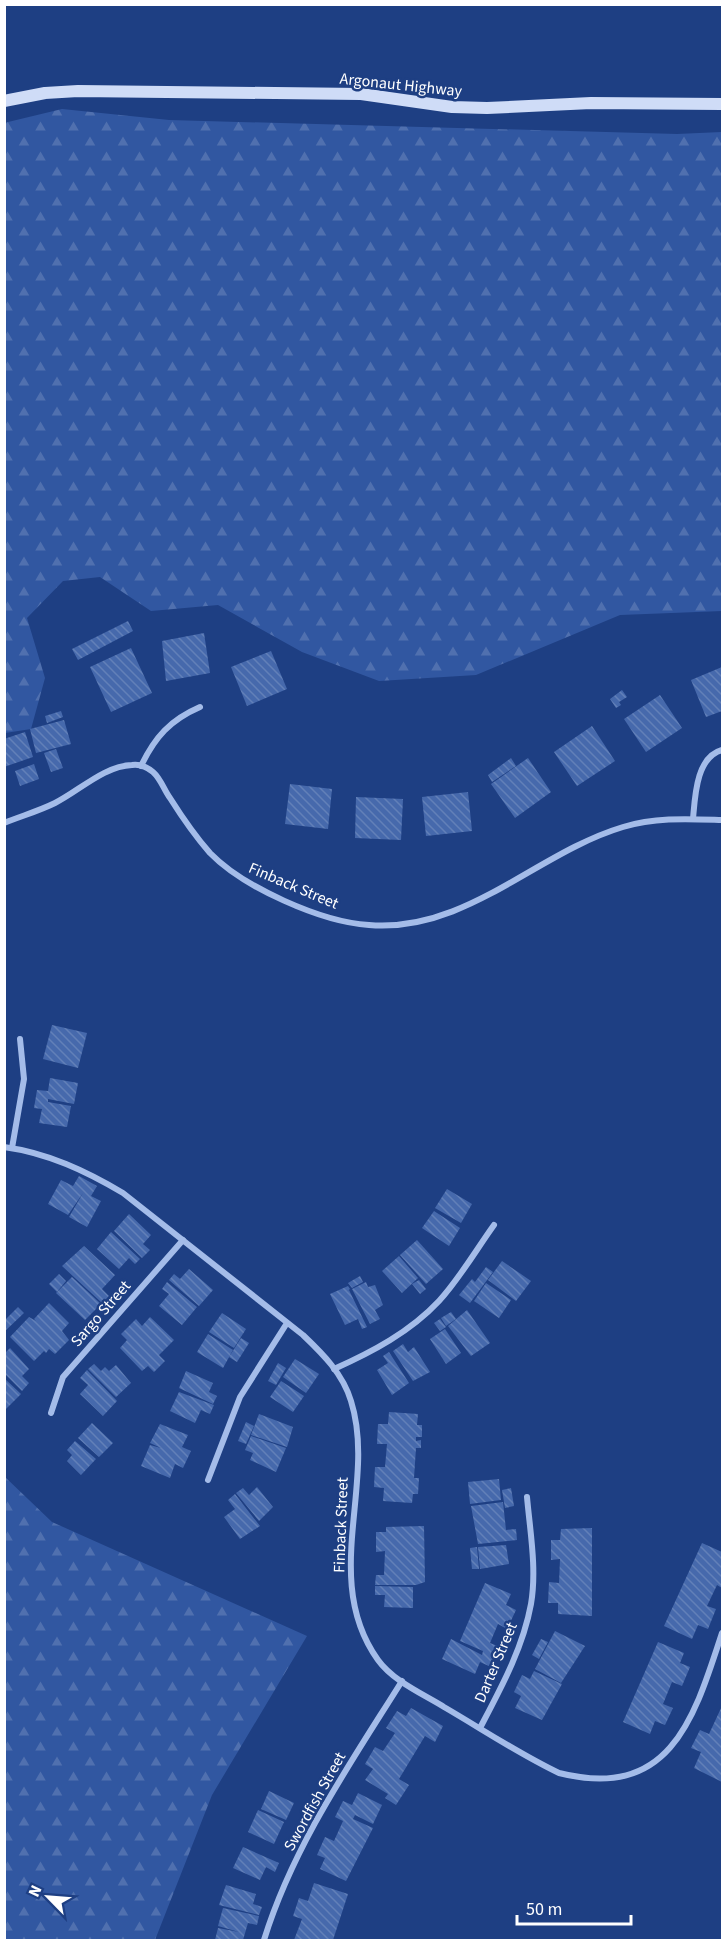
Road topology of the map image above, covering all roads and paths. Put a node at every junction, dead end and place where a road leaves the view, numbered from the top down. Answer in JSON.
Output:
{"nodes":[{"id":1,"x":4,"y":101,"type":"edge"},
{"id":2,"x":723,"y":104,"type":"edge"},
{"id":3,"x":200,"y":707,"type":"dead end"},
{"id":4,"x":723,"y":750,"type":"edge"},
{"id":5,"x":141,"y":766,"type":"junction"},
{"id":6,"x":693,"y":819,"type":"junction"},
{"id":7,"x":723,"y":820,"type":"edge"},
{"id":8,"x":4,"y":823,"type":"edge"},
{"id":9,"x":20,"y":1039,"type":"dead end"},
{"id":10,"x":8,"y":1148,"type":"edge"},
{"id":11,"x":494,"y":1225,"type":"dead end"},
{"id":12,"x":183,"y":1240,"type":"junction"},
{"id":13,"x":287,"y":1323,"type":"junction"},
{"id":14,"x":334,"y":1369,"type":"junction"},
{"id":15,"x":51,"y":1413,"type":"dead end"},
{"id":16,"x":208,"y":1480,"type":"dead end"},
{"id":17,"x":527,"y":1497,"type":"dead end"},
{"id":18,"x":723,"y":1633,"type":"edge"},
{"id":19,"x":402,"y":1681,"type":"junction"},
{"id":20,"x":480,"y":1728,"type":"junction"},
{"id":21,"x":264,"y":1941,"type":"edge"}],
"edges":[{"from":1,"to":2,"type":"street","name":"Argonaut Highway"},
{"from":3,"to":5,"type":"street"},
{"from":4,"to":6,"type":"street"},
{"from":5,"to":6,"type":"street","name":"Finback Street"},
{"from":5,"to":8,"type":"street"},
{"from":6,"to":7,"type":"street","name":"Finback Street"},
{"from":9,"to":10,"type":"street"},
{"from":10,"to":12,"type":"street","name":"Finback Street"},
{"from":11,"to":14,"type":"street"},
{"from":12,"to":13,"type":"street","name":"Finback Street"},
{"from":12,"to":15,"type":"street","name":"Sargo Street"},
{"from":13,"to":14,"type":"street","name":"Finback Street"},
{"from":13,"to":16,"type":"street"},
{"from":14,"to":19,"type":"street","name":"Finback Street"},
{"from":17,"to":20,"type":"street","name":"Darter Street"},
{"from":18,"to":20,"type":"street","name":"Finback Street"},
{"from":19,"to":20,"type":"street","name":"Finback Street"},
{"from":19,"to":21,"type":"street","name":"Swordfish Street"}]}
